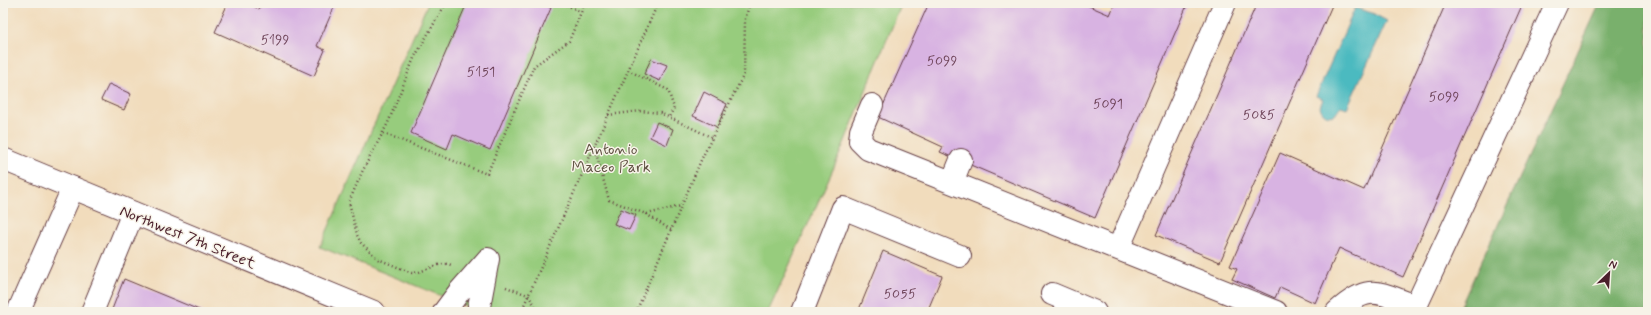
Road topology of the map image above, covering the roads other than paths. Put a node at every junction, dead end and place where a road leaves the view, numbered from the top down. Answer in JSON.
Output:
{"nodes":[{"id":1,"x":1225,"y":3,"type":"edge"},
{"id":2,"x":1557,"y":3,"type":"edge"},
{"id":3,"x":872,"y":105,"type":"dead end"},
{"id":4,"x":3,"y":159,"type":"edge"},
{"id":5,"x":961,"y":160,"type":"dead end"},
{"id":6,"x":952,"y":182,"type":"junction"},
{"id":7,"x":72,"y":188,"type":"junction"},
{"id":8,"x":133,"y":213,"type":"junction"},
{"id":9,"x":1118,"y":249,"type":"junction"},
{"id":10,"x":960,"y":256,"type":"dead end"},
{"id":11,"x":1052,"y":294,"type":"dead end"},
{"id":12,"x":1388,"y":304,"type":"edge"},
{"id":13,"x":1416,"y":309,"type":"edge"},
{"id":14,"x":18,"y":312,"type":"edge"},
{"id":15,"x":92,"y":312,"type":"edge"},
{"id":16,"x":374,"y":312,"type":"edge"},
{"id":17,"x":444,"y":312,"type":"edge"},
{"id":18,"x":478,"y":312,"type":"edge"},
{"id":19,"x":802,"y":312,"type":"edge"},
{"id":20,"x":1095,"y":312,"type":"edge"},
{"id":21,"x":1276,"y":312,"type":"edge"},
{"id":22,"x":1336,"y":312,"type":"edge"}],
"edges":[{"from":1,"to":9,"type":"main road"},
{"from":2,"to":13,"type":"main road"},
{"from":3,"to":6,"type":"main road"},
{"from":4,"to":7,"type":"main road","name":"Northwest 7th Street"},
{"from":5,"to":6,"type":"main road"},
{"from":6,"to":9,"type":"main road"},
{"from":7,"to":8,"type":"main road","name":"Northwest 7th Street"},
{"from":7,"to":14,"type":"main road"},
{"from":8,"to":15,"type":"main road"},
{"from":8,"to":16,"type":"main road","name":"Northwest 7th Street"},
{"from":9,"to":21,"type":"main road"},
{"from":10,"to":19,"type":"main road"},
{"from":11,"to":20,"type":"main road"},
{"from":12,"to":13,"type":"main road"},
{"from":12,"to":22,"type":"main road"},
{"from":17,"to":18,"type":"main road"}]}
